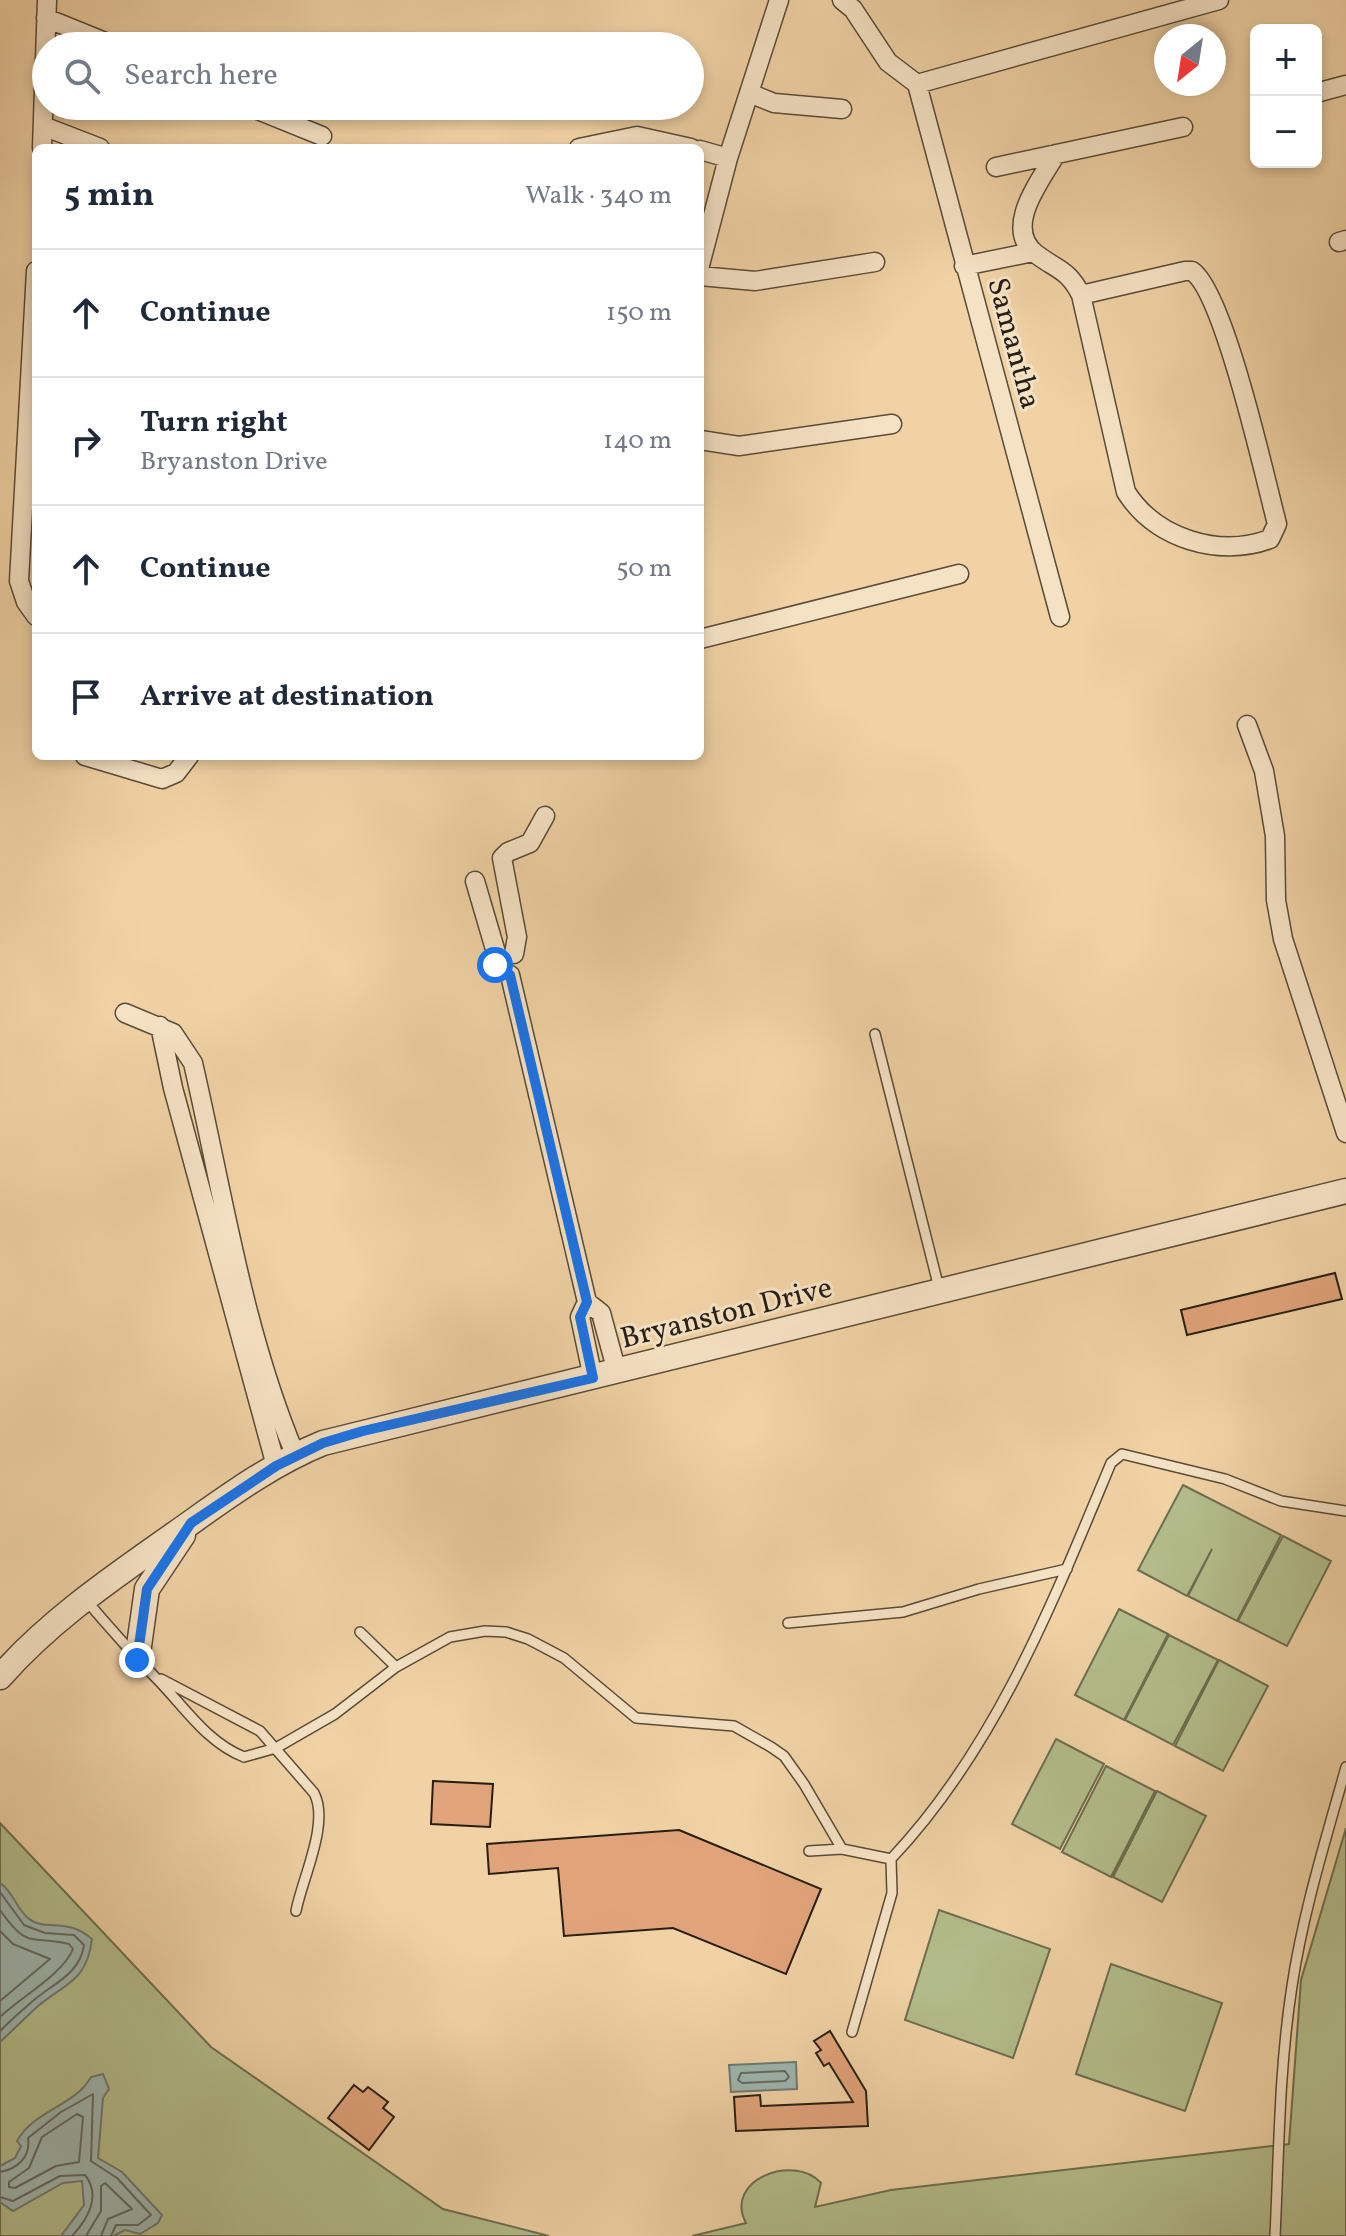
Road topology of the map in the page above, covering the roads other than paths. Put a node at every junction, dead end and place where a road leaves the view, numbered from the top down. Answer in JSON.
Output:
{"nodes":[{"id":1,"x":779,"y":0,"type":"edge"},
{"id":2,"x":842,"y":0,"type":"edge"},
{"id":3,"x":1219,"y":0,"type":"edge"},
{"id":4,"x":46,"y":9,"type":"edge"},
{"id":5,"x":45,"y":32,"type":"edge"},
{"id":6,"x":89,"y":32,"type":"edge"},
{"id":7,"x":917,"y":84,"type":"junction"},
{"id":8,"x":1346,"y":85,"type":"edge"},
{"id":9,"x":1322,"y":91,"type":"edge"},
{"id":10,"x":749,"y":93,"type":"junction"},
{"id":11,"x":842,"y":109,"type":"dead end"},
{"id":12,"x":43,"y":120,"type":"edge"},
{"id":13,"x":283,"y":120,"type":"edge"},
{"id":14,"x":43,"y":126,"type":"junction"},
{"id":15,"x":1183,"y":127,"type":"dead end"},
{"id":16,"x":322,"y":136,"type":"dead end"},
{"id":17,"x":42,"y":144,"type":"edge"},
{"id":18,"x":90,"y":144,"type":"edge"},
{"id":19,"x":598,"y":144,"type":"edge"},
{"id":20,"x":673,"y":144,"type":"edge"},
{"id":21,"x":704,"y":151,"type":"edge"},
{"id":22,"x":1056,"y":154,"type":"junction"},
{"id":23,"x":728,"y":158,"type":"junction"},
{"id":24,"x":996,"y":167,"type":"dead end"},
{"id":25,"x":704,"y":250,"type":"edge"},
{"id":26,"x":1033,"y":252,"type":"junction"},
{"id":27,"x":875,"y":262,"type":"dead end"},
{"id":28,"x":964,"y":266,"type":"junction"},
{"id":29,"x":704,"y":276,"type":"edge"},
{"id":30,"x":1081,"y":295,"type":"junction"},
{"id":31,"x":32,"y":424,"type":"edge"},
{"id":32,"x":892,"y":424,"type":"dead end"},
{"id":33,"x":704,"y":441,"type":"edge"},
{"id":34,"x":30,"y":518,"type":"edge"},
{"id":35,"x":959,"y":574,"type":"dead end"},
{"id":36,"x":32,"y":610,"type":"edge"},
{"id":37,"x":1060,"y":617,"type":"dead end"},
{"id":38,"x":704,"y":638,"type":"edge"},
{"id":39,"x":1247,"y":725,"type":"dead end"},
{"id":40,"x":98,"y":760,"type":"edge"},
{"id":41,"x":186,"y":760,"type":"edge"},
{"id":42,"x":545,"y":816,"type":"dead end"},
{"id":43,"x":475,"y":881,"type":"dead end"},
{"id":44,"x":506,"y":955,"type":"junction"},
{"id":45,"x":125,"y":1013,"type":"dead end"},
{"id":46,"x":160,"y":1026,"type":"junction"},
{"id":47,"x":875,"y":1034,"type":"dead end"},
{"id":48,"x":1346,"y":1133,"type":"edge"},
{"id":49,"x":1346,"y":1191,"type":"edge"},
{"id":50,"x":940,"y":1292,"type":"junction"},
{"id":51,"x":605,"y":1375,"type":"junction"},
{"id":52,"x":286,"y":1460,"type":"junction"},
{"id":53,"x":1346,"y":1511,"type":"edge"},
{"id":54,"x":191,"y":1523,"type":"junction"},
{"id":55,"x":1067,"y":1569,"type":"junction"},
{"id":56,"x":84,"y":1598,"type":"junction"},
{"id":57,"x":788,"y":1623,"type":"dead end"},
{"id":58,"x":360,"y":1632,"type":"dead end"},
{"id":59,"x":396,"y":1667,"type":"junction"},
{"id":60,"x":146,"y":1668,"type":"junction"},
{"id":61,"x":0,"y":1677,"type":"edge"},
{"id":62,"x":276,"y":1748,"type":"junction"},
{"id":63,"x":1346,"y":1767,"type":"edge"},
{"id":64,"x":842,"y":1849,"type":"junction"},
{"id":65,"x":809,"y":1851,"type":"dead end"},
{"id":66,"x":891,"y":1859,"type":"junction"},
{"id":67,"x":296,"y":1911,"type":"dead end"},
{"id":68,"x":852,"y":2032,"type":"dead end"},
{"id":69,"x":1275,"y":2236,"type":"edge"}],
"edges":[{"from":1,"to":10,"type":"street"},
{"from":2,"to":7,"type":"street"},
{"from":3,"to":7,"type":"street"},
{"from":4,"to":5,"type":"street"},
{"from":4,"to":6,"type":"street"},
{"from":7,"to":28,"type":"street","name":"Samantha"},
{"from":8,"to":9,"type":"street"},
{"from":10,"to":11,"type":"street"},
{"from":10,"to":23,"type":"street"},
{"from":12,"to":14,"type":"street"},
{"from":13,"to":16,"type":"street"},
{"from":14,"to":17,"type":"street"},
{"from":14,"to":18,"type":"street"},
{"from":15,"to":22,"type":"street"},
{"from":19,"to":20,"type":"street"},
{"from":21,"to":23,"type":"street"},
{"from":22,"to":24,"type":"street"},
{"from":22,"to":26,"type":"street"},
{"from":23,"to":25,"type":"street"},
{"from":26,"to":28,"type":"street"},
{"from":26,"to":30,"type":"street"},
{"from":27,"to":29,"type":"street"},
{"from":28,"to":37,"type":"street","name":"Samantha"},
{"from":30,"to":30,"type":"street"},
{"from":31,"to":34,"type":"street"},
{"from":32,"to":33,"type":"street"},
{"from":34,"to":36,"type":"street"},
{"from":35,"to":38,"type":"street"},
{"from":39,"to":48,"type":"street"},
{"from":40,"to":41,"type":"street"},
{"from":42,"to":44,"type":"street"},
{"from":43,"to":44,"type":"street"},
{"from":44,"to":51,"type":"street"},
{"from":45,"to":46,"type":"street"},
{"from":46,"to":52,"type":"street"},
{"from":46,"to":52,"type":"street"},
{"from":47,"to":50,"type":"lane"},
{"from":49,"to":50,"type":"street","name":"Bryanston Drive"},
{"from":50,"to":51,"type":"street","name":"Bryanston Drive"},
{"from":51,"to":52,"type":"street","name":"Bryanston Drive"},
{"from":52,"to":54,"type":"street","name":"Bryanston Drive"},
{"from":53,"to":55,"type":"lane"},
{"from":54,"to":56,"type":"street","name":"Bryanston Drive"},
{"from":54,"to":60,"type":"street"},
{"from":55,"to":57,"type":"lane"},
{"from":55,"to":66,"type":"lane"},
{"from":56,"to":60,"type":"lane"},
{"from":56,"to":61,"type":"street","name":"Bryanston Drive"},
{"from":58,"to":59,"type":"lane"},
{"from":59,"to":62,"type":"lane"},
{"from":59,"to":64,"type":"lane"},
{"from":60,"to":62,"type":"lane"},
{"from":60,"to":62,"type":"lane"},
{"from":62,"to":67,"type":"lane"},
{"from":63,"to":69,"type":"lane"},
{"from":64,"to":65,"type":"lane"},
{"from":64,"to":66,"type":"lane"},
{"from":66,"to":68,"type":"lane"}]}
